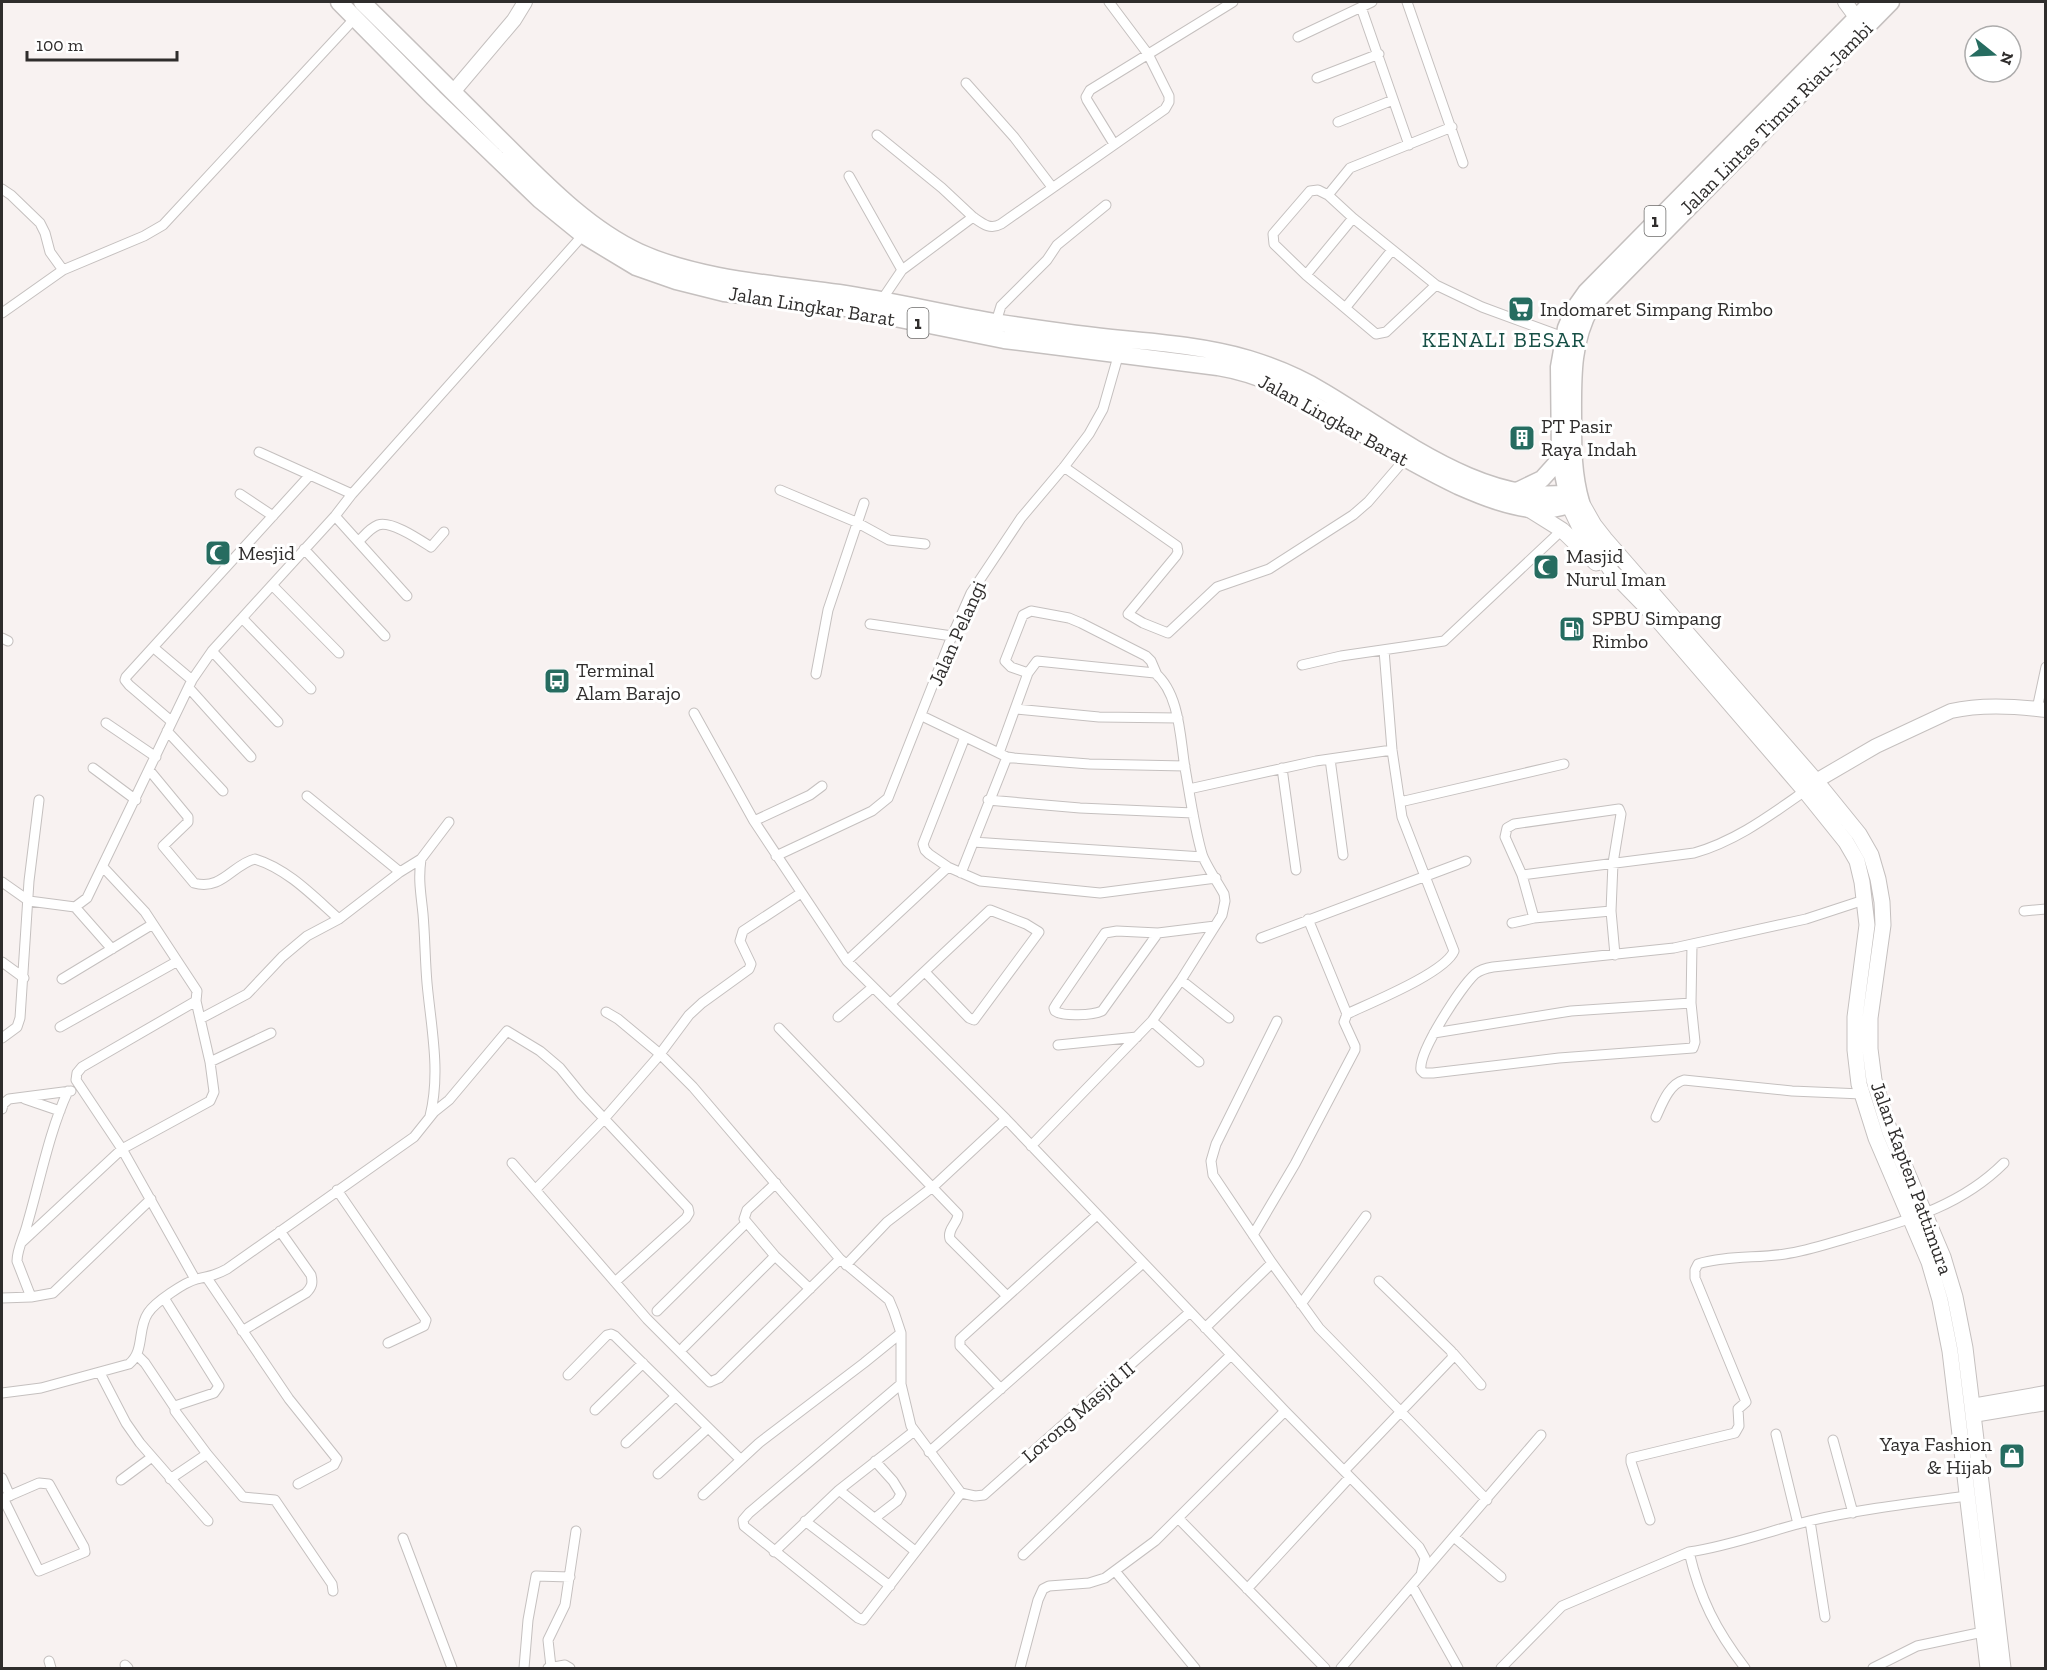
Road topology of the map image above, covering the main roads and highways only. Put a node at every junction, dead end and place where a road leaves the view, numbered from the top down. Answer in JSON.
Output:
{"nodes":[{"id":1,"x":339,"y":2,"type":"edge"},
{"id":2,"x":362,"y":2,"type":"edge"},
{"id":3,"x":1872,"y":2,"type":"edge"},
{"id":4,"x":1891,"y":2,"type":"edge"},
{"id":5,"x":409,"y":59,"type":"junction"},
{"id":6,"x":431,"y":70,"type":"junction"},
{"id":7,"x":418,"y":82,"type":"junction"},
{"id":8,"x":1700,"y":185,"type":"junction"},
{"id":9,"x":1570,"y":339,"type":"junction"},
{"id":10,"x":1121,"y":346,"type":"junction"},
{"id":11,"x":1560,"y":459,"type":"junction"},
{"id":12,"x":1516,"y":491,"type":"junction"},
{"id":13,"x":1574,"y":498,"type":"junction"},
{"id":14,"x":1527,"y":508,"type":"junction"},
{"id":15,"x":1612,"y":572,"type":"junction"},
{"id":16,"x":1742,"y":706,"type":"junction"},
{"id":17,"x":1810,"y":786,"type":"junction"},
{"id":18,"x":1919,"y":1217,"type":"junction"},
{"id":19,"x":1988,"y":1668,"type":"edge"},
{"id":20,"x":2003,"y":1668,"type":"edge"}],
"edges":[{"from":1,"to":5,"type":"highway","name":"Jalan Lingkar Barat","number":"1"},
{"from":2,"to":5,"type":"highway","name":"Jalan Lingkar Barat","number":"1"},
{"from":3,"to":8,"type":"highway","name":"Jalan Lintas Timur Riau-Jambi","number":"1"},
{"from":4,"to":8,"type":"highway","name":"Jalan Lintas Timur Riau-Jambi","number":"1"},
{"from":5,"to":6,"type":"highway","name":"Jalan Lingkar Barat","number":"1"},
{"from":5,"to":7,"type":"highway","name":"Jalan Lingkar Barat","number":"1"},
{"from":6,"to":7,"type":"highway"},
{"from":6,"to":10,"type":"highway","name":"Jalan Lingkar Barat","number":"1"},
{"from":7,"to":10,"type":"highway","name":"Jalan Lingkar Barat","number":"1"},
{"from":8,"to":9,"type":"highway","name":"Jalan Lintas Timur Riau-Jambi","number":"1"},
{"from":9,"to":11,"type":"highway","name":"Jalan Lintas Timur Riau-Jambi","number":"1"},
{"from":9,"to":13,"type":"highway","name":"Jalan Lintas Timur Riau-Jambi","number":"1"},
{"from":10,"to":12,"type":"highway","name":"Jalan Lingkar Barat","number":"1"},
{"from":10,"to":14,"type":"highway","name":"Jalan Lingkar Barat","number":"1"},
{"from":11,"to":12,"type":"highway"},
{"from":11,"to":13,"type":"highway","name":"Jalan Lintas Timur Riau-Jambi","number":"1"},
{"from":12,"to":13,"type":"highway","name":"Jalan Lingkar Barat","number":"1"},
{"from":13,"to":14,"type":"highway","name":"Jalan Lingkar Barat","number":"1"},
{"from":13,"to":15,"type":"main road","name":"Jalan Kapten Pattimura"},
{"from":13,"to":16,"type":"main road","name":"Jalan Kapten Pattimura"},
{"from":14,"to":15,"type":"main road"},
{"from":15,"to":16,"type":"main road","name":"Jalan Kapten Pattimura"},
{"from":16,"to":17,"type":"main road","name":"Jalan Kapten Pattimura"},
{"from":17,"to":18,"type":"main road","name":"Jalan Kapten Pattimura"},
{"from":17,"to":18,"type":"main road","name":"Jalan Kapten Pattimura"},
{"from":18,"to":19,"type":"main road","name":"Jalan Kapten Pattimura"},
{"from":18,"to":20,"type":"main road","name":"Jalan Kapten Pattimura"}]}
